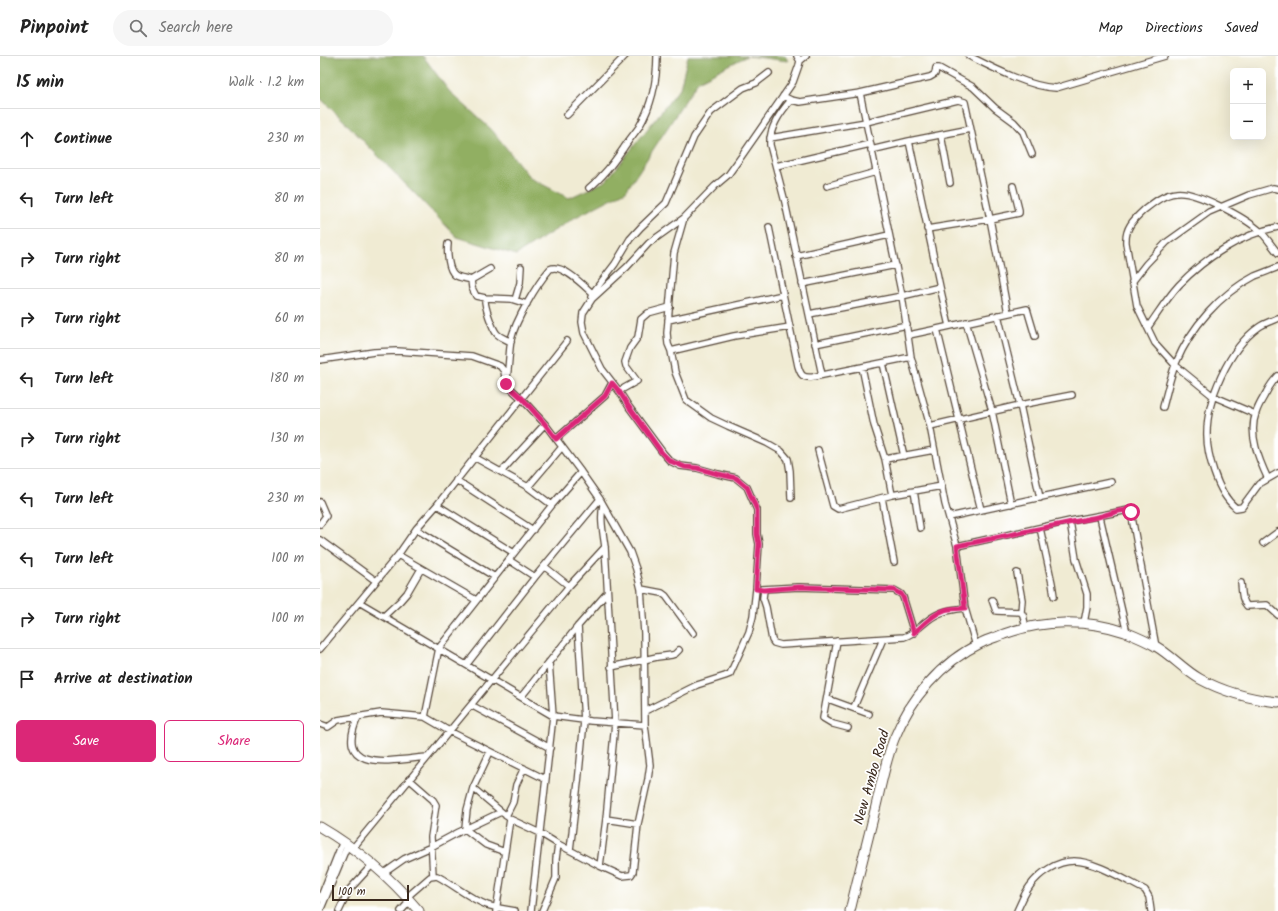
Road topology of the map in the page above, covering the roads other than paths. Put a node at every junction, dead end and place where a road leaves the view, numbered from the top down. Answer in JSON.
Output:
{"nodes":[{"id":1,"x":624,"y":56,"type":"edge"},
{"id":2,"x":657,"y":56,"type":"edge"},
{"id":3,"x":806,"y":56,"type":"edge"},
{"id":4,"x":969,"y":56,"type":"edge"},
{"id":5,"x":1165,"y":56,"type":"edge"},
{"id":6,"x":799,"y":58,"type":"edge"},
{"id":7,"x":769,"y":73,"type":"dead end"},
{"id":8,"x":860,"y":92,"type":"junction"},
{"id":9,"x":783,"y":96,"type":"junction"},
{"id":10,"x":791,"y":100,"type":"junction"},
{"id":11,"x":567,"y":115,"type":"dead end"},
{"id":12,"x":866,"y":122,"type":"junction"},
{"id":13,"x":970,"y":129,"type":"junction"},
{"id":14,"x":941,"y":135,"type":"junction"},
{"id":15,"x":770,"y":138,"type":"junction"},
{"id":16,"x":909,"y":141,"type":"junction"},
{"id":17,"x":870,"y":144,"type":"junction"},
{"id":18,"x":871,"y":150,"type":"junction"},
{"id":19,"x":1032,"y":154,"type":"dead end"},
{"id":20,"x":776,"y":166,"type":"junction"},
{"id":21,"x":876,"y":172,"type":"junction"},
{"id":22,"x":950,"y":184,"type":"dead end"},
{"id":23,"x":827,"y":186,"type":"dead end"},
{"id":24,"x":1013,"y":186,"type":"dead end"},
{"id":25,"x":589,"y":188,"type":"dead end"},
{"id":26,"x":1278,"y":189,"type":"edge"},
{"id":27,"x":1222,"y":207,"type":"junction"},
{"id":28,"x":684,"y":218,"type":"junction"},
{"id":29,"x":990,"y":220,"type":"junction"},
{"id":30,"x":769,"y":227,"type":"dead end"},
{"id":31,"x":1278,"y":227,"type":"edge"},
{"id":32,"x":927,"y":230,"type":"junction"},
{"id":33,"x":1260,"y":232,"type":"junction"},
{"id":34,"x":889,"y":235,"type":"junction"},
{"id":35,"x":448,"y":244,"type":"dead end"},
{"id":36,"x":1278,"y":253,"type":"edge"},
{"id":37,"x":796,"y":256,"type":"junction"},
{"id":38,"x":896,"y":265,"type":"junction"},
{"id":39,"x":521,"y":267,"type":"dead end"},
{"id":40,"x":1278,"y":267,"type":"edge"},
{"id":41,"x":490,"y":269,"type":"dead end"},
{"id":42,"x":471,"y":280,"type":"junction"},
{"id":43,"x":1132,"y":282,"type":"junction"},
{"id":44,"x":802,"y":284,"type":"junction"},
{"id":45,"x":940,"y":287,"type":"junction"},
{"id":46,"x":783,"y":294,"type":"junction"},
{"id":47,"x":592,"y":296,"type":"junction"},
{"id":48,"x":902,"y":296,"type":"junction"},
{"id":49,"x":485,"y":298,"type":"junction"},
{"id":50,"x":515,"y":300,"type":"junction"},
{"id":51,"x":527,"y":304,"type":"junction"},
{"id":52,"x":670,"y":308,"type":"junction"},
{"id":53,"x":1008,"y":313,"type":"junction"},
{"id":54,"x":809,"y":314,"type":"junction"},
{"id":55,"x":998,"y":315,"type":"junction"},
{"id":56,"x":1278,"y":318,"type":"edge"},
{"id":57,"x":668,"y":320,"type":"junction"},
{"id":58,"x":966,"y":322,"type":"junction"},
{"id":59,"x":907,"y":325,"type":"junction"},
{"id":60,"x":949,"y":326,"type":"junction"},
{"id":61,"x":1148,"y":327,"type":"junction"},
{"id":62,"x":790,"y":328,"type":"junction"},
{"id":63,"x":937,"y":329,"type":"junction"},
{"id":64,"x":908,"y":335,"type":"junction"},
{"id":65,"x":1035,"y":336,"type":"dead end"},
{"id":66,"x":567,"y":341,"type":"dead end"},
{"id":67,"x":511,"y":342,"type":"junction"},
{"id":68,"x":815,"y":344,"type":"junction"},
{"id":69,"x":671,"y":351,"type":"junction"},
{"id":70,"x":911,"y":357,"type":"junction"},
{"id":71,"x":320,"y":360,"type":"edge"},
{"id":72,"x":883,"y":362,"type":"junction"},
{"id":73,"x":1175,"y":365,"type":"junction"},
{"id":74,"x":862,"y":367,"type":"junction"},
{"id":75,"x":822,"y":375,"type":"junction"},
{"id":76,"x":1278,"y":376,"type":"edge"},
{"id":77,"x":612,"y":383,"type":"junction"},
{"id":78,"x":506,"y":384,"type":"junction"},
{"id":79,"x":619,"y":391,"type":"junction"},
{"id":80,"x":1072,"y":395,"type":"dead end"},
{"id":81,"x":1213,"y":396,"type":"junction"},
{"id":82,"x":522,"y":398,"type":"junction"},
{"id":83,"x":1020,"y":405,"type":"junction"},
{"id":84,"x":1163,"y":407,"type":"dead end"},
{"id":85,"x":992,"y":411,"type":"junction"},
{"id":86,"x":1255,"y":414,"type":"junction"},
{"id":87,"x":960,"y":418,"type":"junction"},
{"id":88,"x":545,"y":424,"type":"junction"},
{"id":89,"x":930,"y":426,"type":"junction"},
{"id":90,"x":556,"y":439,"type":"junction"},
{"id":91,"x":562,"y":447,"type":"junction"},
{"id":92,"x":818,"y":450,"type":"dead end"},
{"id":93,"x":934,"y":450,"type":"junction"},
{"id":94,"x":904,"y":456,"type":"junction"},
{"id":95,"x":474,"y":457,"type":"junction"},
{"id":96,"x":885,"y":459,"type":"junction"},
{"id":97,"x":501,"y":472,"type":"junction"},
{"id":98,"x":581,"y":472,"type":"junction"},
{"id":99,"x":1278,"y":472,"type":"edge"},
{"id":100,"x":1268,"y":479,"type":"junction"},
{"id":101,"x":456,"y":480,"type":"junction"},
{"id":102,"x":1111,"y":482,"type":"dead end"},
{"id":103,"x":942,"y":486,"type":"junction"},
{"id":104,"x":528,"y":487,"type":"junction"},
{"id":105,"x":914,"y":491,"type":"junction"},
{"id":106,"x":892,"y":495,"type":"junction"},
{"id":107,"x":791,"y":498,"type":"dead end"},
{"id":108,"x":882,"y":498,"type":"junction"},
{"id":109,"x":1040,"y":498,"type":"junction"},
{"id":110,"x":600,"y":499,"type":"junction"},
{"id":111,"x":320,"y":502,"type":"edge"},
{"id":112,"x":603,"y":504,"type":"junction"},
{"id":113,"x":1011,"y":504,"type":"junction"},
{"id":114,"x":437,"y":505,"type":"junction"},
{"id":115,"x":552,"y":505,"type":"junction"},
{"id":116,"x":981,"y":510,"type":"junction"},
{"id":117,"x":1100,"y":517,"type":"junction"},
{"id":118,"x":949,"y":518,"type":"junction"},
{"id":119,"x":1070,"y":521,"type":"junction"},
{"id":120,"x":320,"y":524,"type":"edge"},
{"id":121,"x":920,"y":528,"type":"dead end"},
{"id":122,"x":1040,"y":528,"type":"junction"},
{"id":123,"x":416,"y":529,"type":"junction"},
{"id":124,"x":533,"y":530,"type":"junction"},
{"id":125,"x":1278,"y":532,"type":"edge"},
{"id":126,"x":320,"y":540,"type":"edge"},
{"id":127,"x":1263,"y":543,"type":"dead end"},
{"id":128,"x":957,"y":546,"type":"junction"},
{"id":129,"x":605,"y":547,"type":"junction"},
{"id":130,"x":514,"y":553,"type":"junction"},
{"id":131,"x":398,"y":555,"type":"junction"},
{"id":132,"x":509,"y":560,"type":"junction"},
{"id":133,"x":894,"y":562,"type":"dead end"},
{"id":134,"x":544,"y":566,"type":"junction"},
{"id":135,"x":421,"y":569,"type":"junction"},
{"id":136,"x":1017,"y":573,"type":"dead end"},
{"id":137,"x":495,"y":577,"type":"junction"},
{"id":138,"x":535,"y":577,"type":"junction"},
{"id":139,"x":376,"y":581,"type":"junction"},
{"id":140,"x":1241,"y":583,"type":"dead end"},
{"id":141,"x":569,"y":586,"type":"junction"},
{"id":142,"x":641,"y":589,"type":"junction"},
{"id":143,"x":756,"y":589,"type":"junction"},
{"id":144,"x":764,"y":590,"type":"junction"},
{"id":145,"x":607,"y":593,"type":"junction"},
{"id":146,"x":1054,"y":596,"type":"dead end"},
{"id":147,"x":476,"y":600,"type":"junction"},
{"id":148,"x":992,"y":600,"type":"dead end"},
{"id":149,"x":359,"y":602,"type":"junction"},
{"id":150,"x":965,"y":608,"type":"junction"},
{"id":151,"x":1021,"y":612,"type":"junction"},
{"id":152,"x":1278,"y":615,"type":"edge"},
{"id":153,"x":384,"y":616,"type":"junction"},
{"id":154,"x":1084,"y":623,"type":"junction"},
{"id":155,"x":578,"y":626,"type":"junction"},
{"id":156,"x":1026,"y":628,"type":"junction"},
{"id":157,"x":693,"y":633,"type":"dead end"},
{"id":158,"x":914,"y":633,"type":"junction"},
{"id":159,"x":1127,"y":633,"type":"junction"},
{"id":160,"x":883,"y":639,"type":"junction"},
{"id":161,"x":837,"y":641,"type":"junction"},
{"id":162,"x":976,"y":646,"type":"junction"},
{"id":163,"x":1156,"y":647,"type":"junction"},
{"id":164,"x":439,"y":648,"type":"junction"},
{"id":165,"x":320,"y":649,"type":"edge"},
{"id":166,"x":679,"y":650,"type":"dead end"},
{"id":167,"x":644,"y":659,"type":"junction"},
{"id":168,"x":549,"y":662,"type":"junction"},
{"id":169,"x":467,"y":664,"type":"junction"},
{"id":170,"x":612,"y":667,"type":"junction"},
{"id":171,"x":492,"y":680,"type":"junction"},
{"id":172,"x":521,"y":697,"type":"junction"},
{"id":173,"x":828,"y":699,"type":"junction"},
{"id":174,"x":1278,"y":702,"type":"edge"},
{"id":175,"x":471,"y":705,"type":"junction"},
{"id":176,"x":854,"y":707,"type":"junction"},
{"id":177,"x":645,"y":711,"type":"junction"},
{"id":178,"x":869,"y":714,"type":"dead end"},
{"id":179,"x":358,"y":716,"type":"junction"},
{"id":180,"x":425,"y":716,"type":"junction"},
{"id":181,"x":553,"y":716,"type":"junction"},
{"id":182,"x":584,"y":720,"type":"junction"},
{"id":183,"x":320,"y":724,"type":"edge"},
{"id":184,"x":615,"y":724,"type":"junction"},
{"id":185,"x":645,"y":725,"type":"junction"},
{"id":186,"x":848,"y":728,"type":"dead end"},
{"id":187,"x":449,"y":730,"type":"junction"},
{"id":188,"x":550,"y":748,"type":"junction"},
{"id":189,"x":490,"y":752,"type":"junction"},
{"id":190,"x":427,"y":757,"type":"junction"},
{"id":191,"x":524,"y":768,"type":"junction"},
{"id":192,"x":409,"y":779,"type":"junction"},
{"id":193,"x":546,"y":779,"type":"junction"},
{"id":194,"x":473,"y":788,"type":"junction"},
{"id":195,"x":506,"y":815,"type":"junction"},
{"id":196,"x":606,"y":819,"type":"junction"},
{"id":197,"x":638,"y":824,"type":"junction"},
{"id":198,"x":320,"y":827,"type":"edge"},
{"id":199,"x":465,"y":829,"type":"junction"},
{"id":200,"x":540,"y":833,"type":"junction"},
{"id":201,"x":348,"y":844,"type":"junction"},
{"id":202,"x":558,"y":844,"type":"junction"},
{"id":203,"x":431,"y":847,"type":"junction"},
{"id":204,"x":570,"y":850,"type":"junction"},
{"id":205,"x":505,"y":852,"type":"junction"},
{"id":206,"x":373,"y":864,"type":"junction"},
{"id":207,"x":600,"y":866,"type":"junction"},
{"id":208,"x":384,"y":873,"type":"junction"},
{"id":209,"x":433,"y":876,"type":"junction"},
{"id":210,"x":320,"y":899,"type":"edge"},
{"id":211,"x":409,"y":899,"type":"junction"},
{"id":212,"x":320,"y":910,"type":"edge"},
{"id":213,"x":497,"y":910,"type":"edge"},
{"id":214,"x":339,"y":911,"type":"edge"},
{"id":215,"x":400,"y":911,"type":"edge"},
{"id":216,"x":418,"y":911,"type":"edge"},
{"id":217,"x":515,"y":911,"type":"edge"},
{"id":218,"x":531,"y":911,"type":"edge"},
{"id":219,"x":542,"y":911,"type":"edge"},
{"id":220,"x":850,"y":911,"type":"edge"},
{"id":221,"x":1017,"y":911,"type":"edge"},
{"id":222,"x":1151,"y":911,"type":"edge"}],
"edges":[{"from":1,"to":11,"type":"street"},
{"from":2,"to":25,"type":"street"},
{"from":3,"to":6,"type":"street"},
{"from":4,"to":5,"type":"street"},
{"from":6,"to":9,"type":"street"},
{"from":7,"to":47,"type":"street"},
{"from":8,"to":10,"type":"street"},
{"from":8,"to":12,"type":"street"},
{"from":8,"to":19,"type":"street"},
{"from":9,"to":10,"type":"street"},
{"from":9,"to":28,"type":"street"},
{"from":10,"to":15,"type":"street"},
{"from":12,"to":13,"type":"street"},
{"from":12,"to":15,"type":"street"},
{"from":12,"to":17,"type":"street"},
{"from":13,"to":14,"type":"street"},
{"from":13,"to":29,"type":"street"},
{"from":14,"to":16,"type":"street"},
{"from":14,"to":22,"type":"street"},
{"from":15,"to":20,"type":"street"},
{"from":16,"to":18,"type":"street"},
{"from":16,"to":32,"type":"street"},
{"from":17,"to":18,"type":"street"},
{"from":17,"to":20,"type":"street"},
{"from":18,"to":21,"type":"street"},
{"from":20,"to":37,"type":"street"},
{"from":21,"to":23,"type":"street"},
{"from":21,"to":34,"type":"street"},
{"from":24,"to":29,"type":"street"},
{"from":26,"to":27,"type":"street"},
{"from":27,"to":33,"type":"street"},
{"from":27,"to":43,"type":"street"},
{"from":27,"to":43,"type":"street"},
{"from":28,"to":47,"type":"street"},
{"from":28,"to":52,"type":"street"},
{"from":29,"to":32,"type":"street"},
{"from":29,"to":53,"type":"street"},
{"from":30,"to":46,"type":"street"},
{"from":31,"to":33,"type":"street"},
{"from":32,"to":45,"type":"street"},
{"from":33,"to":36,"type":"street"},
{"from":33,"to":61,"type":"street"},
{"from":34,"to":37,"type":"street"},
{"from":34,"to":38,"type":"street"},
{"from":35,"to":42,"type":"street"},
{"from":37,"to":44,"type":"street"},
{"from":38,"to":44,"type":"street"},
{"from":38,"to":48,"type":"street"},
{"from":39,"to":50,"type":"street"},
{"from":40,"to":73,"type":"street"},
{"from":41,"to":42,"type":"street"},
{"from":42,"to":49,"type":"street"},
{"from":43,"to":61,"type":"street"},
{"from":44,"to":54,"type":"street"},
{"from":45,"to":48,"type":"street"},
{"from":45,"to":60,"type":"street"},
{"from":46,"to":57,"type":"street"},
{"from":46,"to":62,"type":"street"},
{"from":47,"to":51,"type":"street"},
{"from":47,"to":77,"type":"street"},
{"from":48,"to":54,"type":"street"},
{"from":48,"to":59,"type":"street"},
{"from":49,"to":50,"type":"street"},
{"from":49,"to":67,"type":"street"},
{"from":50,"to":51,"type":"street"},
{"from":51,"to":67,"type":"street"},
{"from":52,"to":57,"type":"street"},
{"from":52,"to":79,"type":"street"},
{"from":53,"to":55,"type":"street"},
{"from":53,"to":65,"type":"street"},
{"from":54,"to":68,"type":"street"},
{"from":55,"to":58,"type":"street"},
{"from":55,"to":83,"type":"street"},
{"from":56,"to":81,"type":"street"},
{"from":57,"to":69,"type":"street"},
{"from":58,"to":60,"type":"street"},
{"from":58,"to":85,"type":"street"},
{"from":59,"to":64,"type":"street"},
{"from":59,"to":68,"type":"street"},
{"from":60,"to":63,"type":"street"},
{"from":61,"to":73,"type":"street"},
{"from":62,"to":69,"type":"street"},
{"from":62,"to":75,"type":"street"},
{"from":63,"to":64,"type":"street"},
{"from":63,"to":87,"type":"street"},
{"from":64,"to":70,"type":"street"},
{"from":66,"to":82,"type":"street"},
{"from":67,"to":78,"type":"street"},
{"from":68,"to":75,"type":"street"},
{"from":69,"to":107,"type":"street"},
{"from":70,"to":72,"type":"street"},
{"from":70,"to":89,"type":"street"},
{"from":71,"to":78,"type":"street"},
{"from":72,"to":74,"type":"street"},
{"from":72,"to":94,"type":"street"},
{"from":73,"to":81,"type":"street"},
{"from":73,"to":84,"type":"street"},
{"from":74,"to":75,"type":"street"},
{"from":74,"to":96,"type":"street"},
{"from":76,"to":86,"type":"street"},
{"from":77,"to":79,"type":"street"},
{"from":77,"to":90,"type":"street"},
{"from":78,"to":82,"type":"street"},
{"from":79,"to":143,"type":"street"},
{"from":80,"to":83,"type":"street"},
{"from":81,"to":86,"type":"street"},
{"from":81,"to":100,"type":"street"},
{"from":82,"to":88,"type":"street"},
{"from":82,"to":95,"type":"street"},
{"from":83,"to":85,"type":"street"},
{"from":83,"to":109,"type":"street"},
{"from":85,"to":87,"type":"street"},
{"from":85,"to":113,"type":"street"},
{"from":86,"to":100,"type":"street"},
{"from":87,"to":89,"type":"street"},
{"from":87,"to":116,"type":"street"},
{"from":88,"to":90,"type":"street"},
{"from":88,"to":97,"type":"street"},
{"from":89,"to":93,"type":"street"},
{"from":90,"to":91,"type":"street"},
{"from":91,"to":98,"type":"street"},
{"from":91,"to":104,"type":"street"},
{"from":92,"to":108,"type":"street"},
{"from":93,"to":94,"type":"street"},
{"from":93,"to":103,"type":"street"},
{"from":94,"to":96,"type":"street"},
{"from":95,"to":97,"type":"street"},
{"from":95,"to":101,"type":"street"},
{"from":96,"to":106,"type":"street"},
{"from":97,"to":104,"type":"street"},
{"from":98,"to":110,"type":"street"},
{"from":98,"to":115,"type":"street"},
{"from":99,"to":100,"type":"street"},
{"from":101,"to":114,"type":"street"},
{"from":101,"to":124,"type":"street"},
{"from":102,"to":109,"type":"street"},
{"from":103,"to":105,"type":"street"},
{"from":103,"to":118,"type":"street"},
{"from":104,"to":115,"type":"street"},
{"from":105,"to":106,"type":"street"},
{"from":105,"to":121,"type":"street"},
{"from":106,"to":108,"type":"street"},
{"from":108,"to":133,"type":"street"},
{"from":109,"to":113,"type":"street"},
{"from":110,"to":112,"type":"street"},
{"from":110,"to":134,"type":"street"},
{"from":111,"to":120,"type":"street"},
{"from":112,"to":129,"type":"street"},
{"from":112,"to":142,"type":"street"},
{"from":113,"to":116,"type":"street"},
{"from":114,"to":123,"type":"street"},
{"from":114,"to":130,"type":"street"},
{"from":115,"to":124,"type":"street"},
{"from":116,"to":118,"type":"street"},
{"from":117,"to":119,"type":"street"},
{"from":117,"to":159,"type":"street"},
{"from":117,"to":163,"type":"street"},
{"from":118,"to":128,"type":"street"},
{"from":119,"to":122,"type":"street"},
{"from":119,"to":154,"type":"street"},
{"from":122,"to":128,"type":"street"},
{"from":122,"to":146,"type":"street"},
{"from":123,"to":131,"type":"street"},
{"from":123,"to":137,"type":"street"},
{"from":124,"to":130,"type":"street"},
{"from":125,"to":127,"type":"street"},
{"from":126,"to":139,"type":"street"},
{"from":128,"to":150,"type":"street"},
{"from":129,"to":141,"type":"street"},
{"from":129,"to":145,"type":"street"},
{"from":130,"to":132,"type":"street"},
{"from":131,"to":135,"type":"street"},
{"from":131,"to":139,"type":"street"},
{"from":132,"to":137,"type":"street"},
{"from":132,"to":138,"type":"street"},
{"from":134,"to":138,"type":"street"},
{"from":134,"to":141,"type":"street"},
{"from":135,"to":147,"type":"street"},
{"from":135,"to":153,"type":"street"},
{"from":136,"to":151,"type":"street"},
{"from":137,"to":147,"type":"street"},
{"from":138,"to":169,"type":"street"},
{"from":139,"to":149,"type":"street"},
{"from":140,"to":152,"type":"street"},
{"from":141,"to":171,"type":"street"},
{"from":142,"to":157,"type":"street"},
{"from":142,"to":167,"type":"street"},
{"from":143,"to":144,"type":"street"},
{"from":143,"to":177,"type":"street"},
{"from":144,"to":158,"type":"street"},
{"from":144,"to":161,"type":"street"},
{"from":145,"to":155,"type":"street"},
{"from":145,"to":170,"type":"street"},
{"from":147,"to":164,"type":"street"},
{"from":148,"to":151,"type":"street"},
{"from":149,"to":153,"type":"street"},
{"from":149,"to":165,"type":"street"},
{"from":150,"to":158,"type":"street"},
{"from":150,"to":162,"type":"street"},
{"from":151,"to":156,"type":"street"},
{"from":153,"to":164,"type":"street"},
{"from":154,"to":156,"type":"main road","name":"New Ambo Road"},
{"from":154,"to":159,"type":"main road","name":"New Ambo Road"},
{"from":155,"to":168,"type":"street"},
{"from":155,"to":182,"type":"street"},
{"from":156,"to":162,"type":"main road","name":"New Ambo Road"},
{"from":158,"to":160,"type":"street"},
{"from":159,"to":163,"type":"main road","name":"New Ambo Road"},
{"from":160,"to":161,"type":"street"},
{"from":160,"to":176,"type":"street"},
{"from":161,"to":173,"type":"street"},
{"from":162,"to":220,"type":"main road","name":"New Ambo Road"},
{"from":163,"to":174,"type":"main road","name":"New Ambo Road"},
{"from":164,"to":169,"type":"street"},
{"from":164,"to":180,"type":"street"},
{"from":166,"to":167,"type":"street"},
{"from":167,"to":170,"type":"street"},
{"from":167,"to":177,"type":"street"},
{"from":168,"to":172,"type":"street"},
{"from":168,"to":181,"type":"street"},
{"from":169,"to":171,"type":"street"},
{"from":170,"to":184,"type":"street"},
{"from":171,"to":172,"type":"street"},
{"from":171,"to":175,"type":"street"},
{"from":172,"to":181,"type":"street"},
{"from":173,"to":176,"type":"street"},
{"from":173,"to":186,"type":"street"},
{"from":175,"to":187,"type":"street"},
{"from":175,"to":188,"type":"street"},
{"from":176,"to":178,"type":"street"},
{"from":177,"to":185,"type":"street"},
{"from":179,"to":180,"type":"street"},
{"from":179,"to":183,"type":"street"},
{"from":179,"to":190,"type":"street"},
{"from":180,"to":187,"type":"street"},
{"from":181,"to":182,"type":"street"},
{"from":181,"to":188,"type":"street"},
{"from":182,"to":184,"type":"street"},
{"from":182,"to":204,"type":"street"},
{"from":184,"to":185,"type":"street"},
{"from":184,"to":196,"type":"street"},
{"from":185,"to":197,"type":"street"},
{"from":187,"to":189,"type":"street"},
{"from":187,"to":190,"type":"street"},
{"from":188,"to":193,"type":"street"},
{"from":189,"to":191,"type":"street"},
{"from":189,"to":194,"type":"street"},
{"from":190,"to":192,"type":"street"},
{"from":191,"to":193,"type":"street"},
{"from":191,"to":195,"type":"street"},
{"from":192,"to":201,"type":"street"},
{"from":192,"to":203,"type":"street"},
{"from":193,"to":200,"type":"street"},
{"from":194,"to":195,"type":"street"},
{"from":194,"to":199,"type":"street"},
{"from":195,"to":199,"type":"street"},
{"from":195,"to":200,"type":"street"},
{"from":195,"to":205,"type":"street"},
{"from":196,"to":197,"type":"street"},
{"from":196,"to":207,"type":"street"},
{"from":197,"to":207,"type":"street"},
{"from":198,"to":201,"type":"main road"},
{"from":199,"to":203,"type":"street"},
{"from":199,"to":205,"type":"street"},
{"from":200,"to":202,"type":"street"},
{"from":200,"to":218,"type":"street"},
{"from":201,"to":206,"type":"main road"},
{"from":201,"to":210,"type":"street"},
{"from":201,"to":212,"type":"street"},
{"from":202,"to":204,"type":"street"},
{"from":202,"to":219,"type":"street"},
{"from":203,"to":208,"type":"street"},
{"from":203,"to":209,"type":"street"},
{"from":204,"to":207,"type":"street"},
{"from":205,"to":213,"type":"street"},
{"from":206,"to":208,"type":"main road"},
{"from":206,"to":214,"type":"street"},
{"from":208,"to":211,"type":"main road"},
{"from":209,"to":211,"type":"street"},
{"from":209,"to":213,"type":"street"},
{"from":211,"to":215,"type":"street"},
{"from":211,"to":216,"type":"main road"},
{"from":213,"to":217,"type":"street"},
{"from":221,"to":222,"type":"street"}]}
